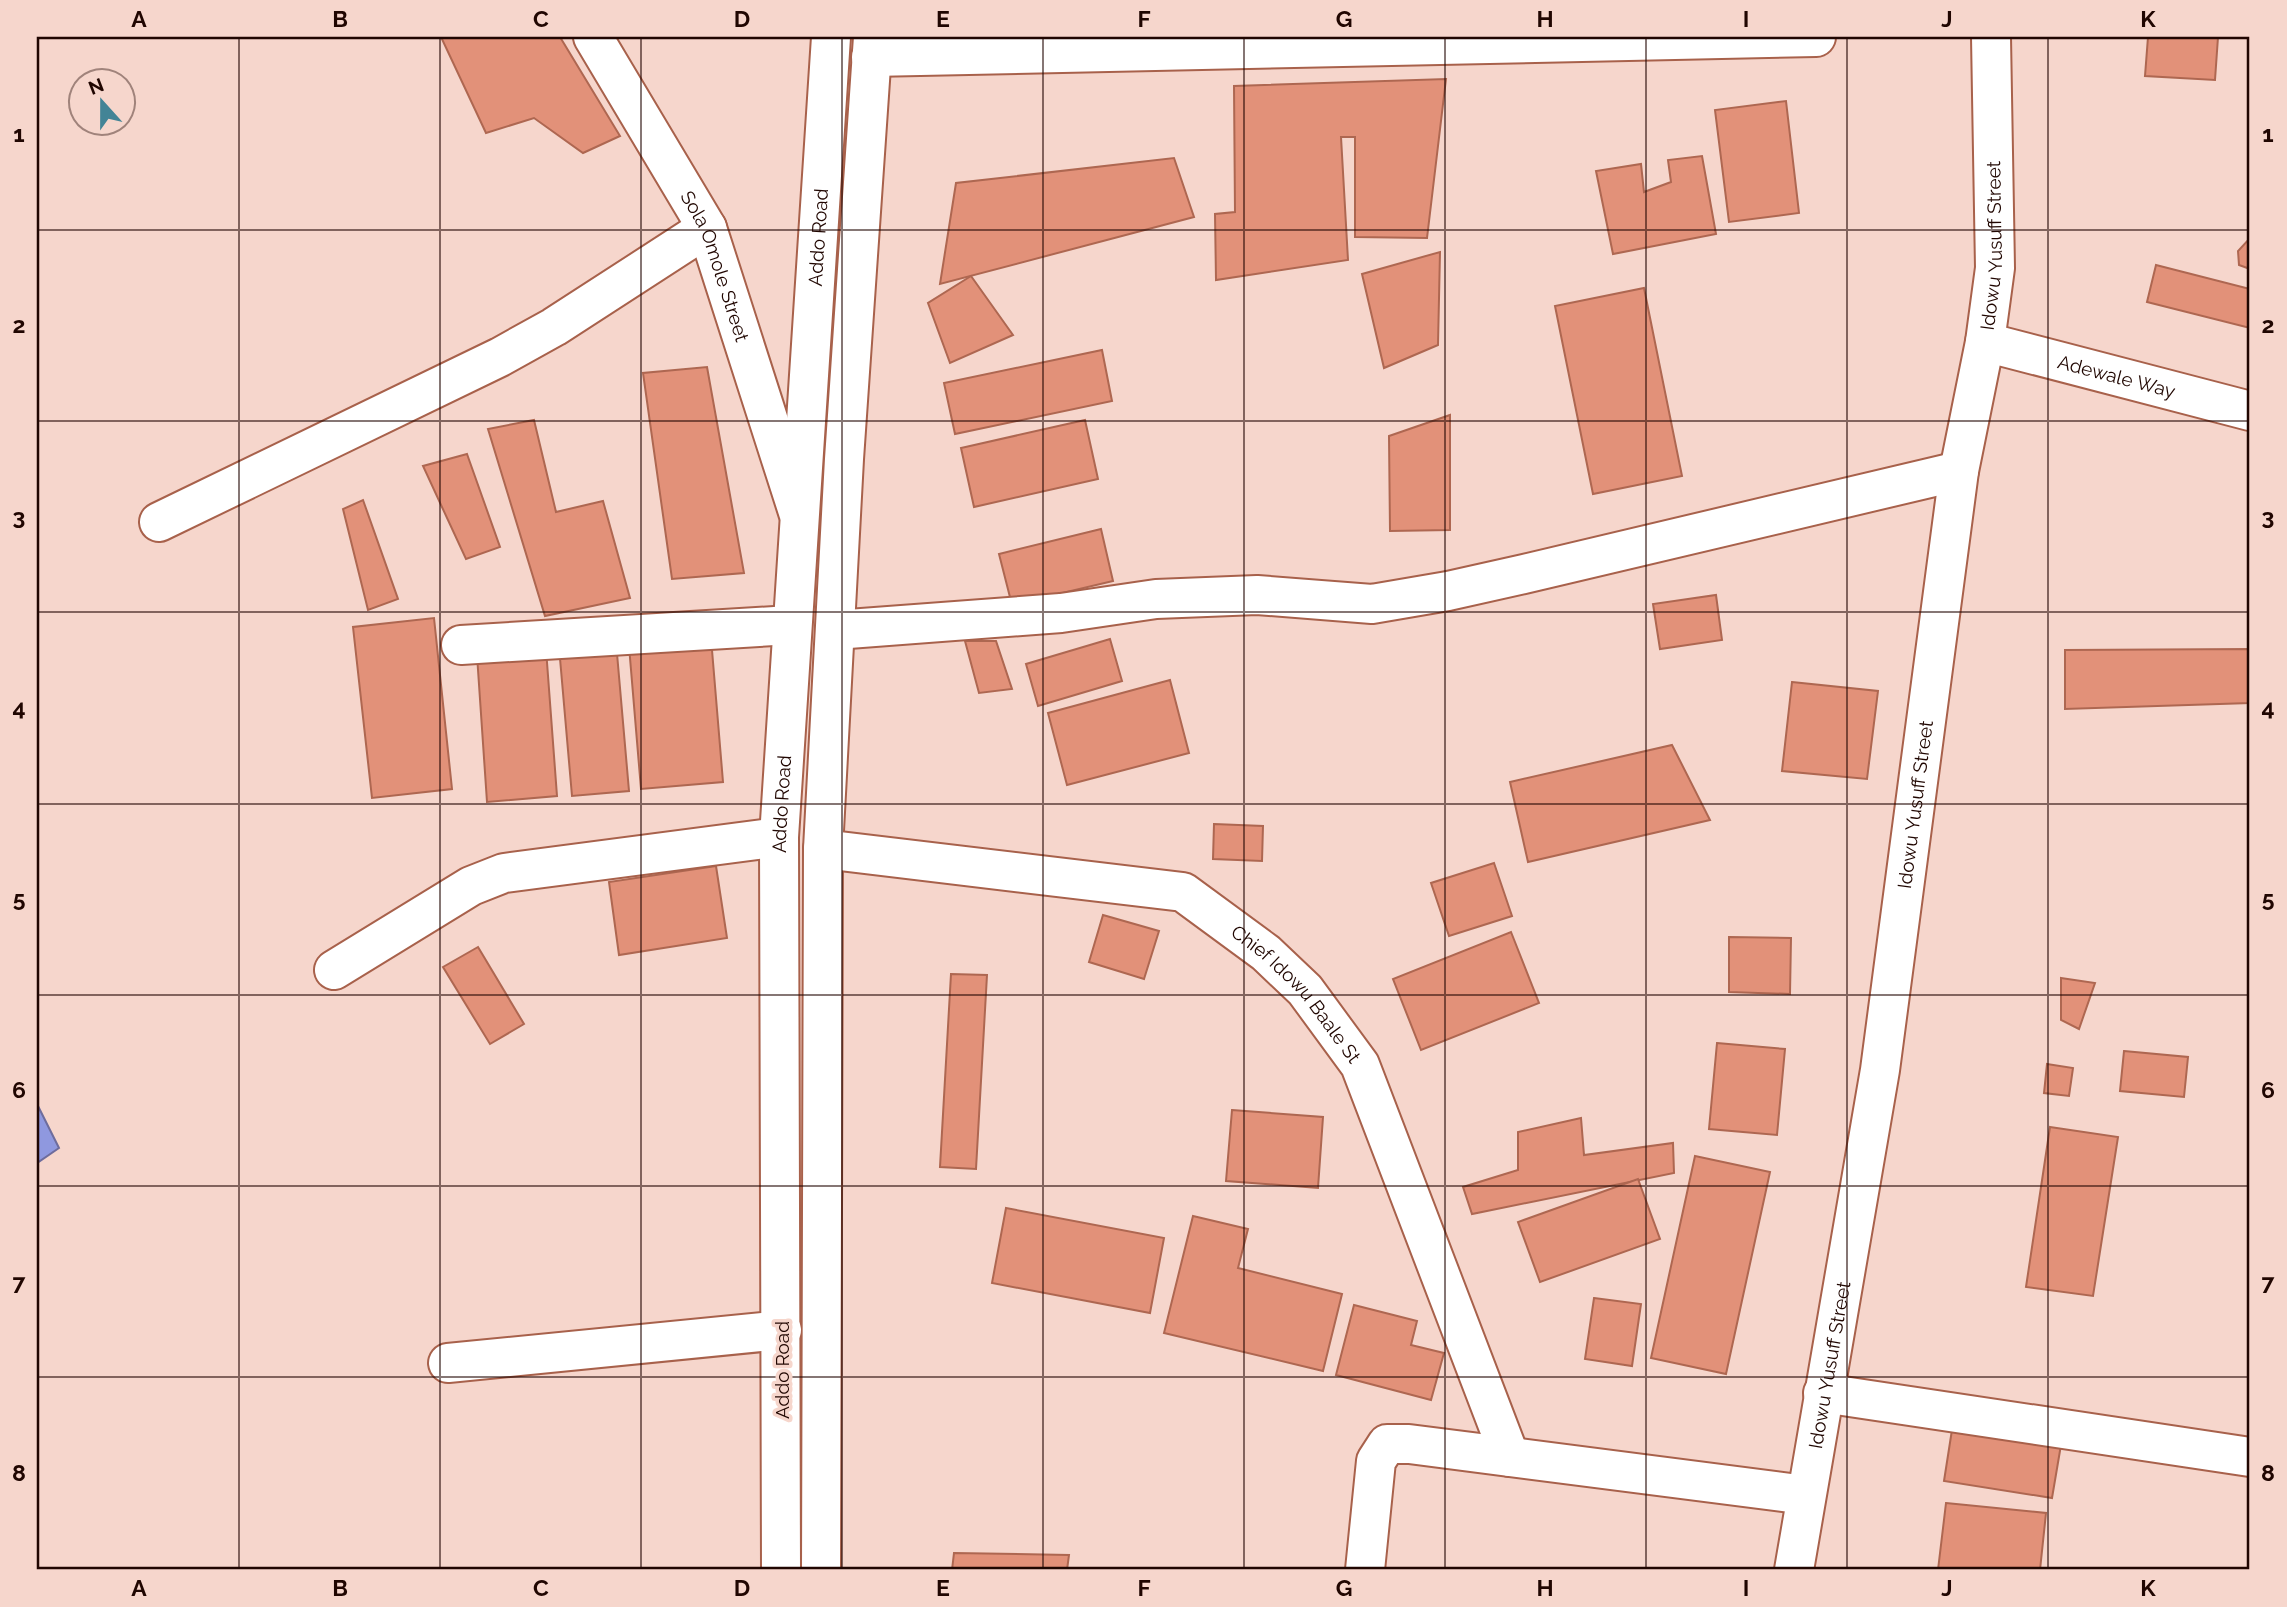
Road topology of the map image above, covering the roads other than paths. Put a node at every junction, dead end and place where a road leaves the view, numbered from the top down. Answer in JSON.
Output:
{"nodes":[{"id":1,"x":593,"y":37,"type":"edge"},
{"id":2,"x":831,"y":37,"type":"edge"},
{"id":3,"x":1816,"y":37,"type":"edge"},
{"id":4,"x":1991,"y":37,"type":"edge"},
{"id":5,"x":872,"y":47,"type":"edge"},
{"id":6,"x":707,"y":228,"type":"junction"},
{"id":7,"x":1985,"y":342,"type":"junction"},
{"id":8,"x":2250,"y":411,"type":"edge"},
{"id":9,"x":1959,"y":471,"type":"junction"},
{"id":10,"x":798,"y":512,"type":"junction"},
{"id":11,"x":159,"y":522,"type":"dead end"},
{"id":12,"x":791,"y":625,"type":"junction"},
{"id":13,"x":835,"y":630,"type":"junction"},
{"id":14,"x":461,"y":645,"type":"dead end"},
{"id":15,"x":779,"y":837,"type":"junction"},
{"id":16,"x":823,"y":849,"type":"junction"},
{"id":17,"x":334,"y":970,"type":"dead end"},
{"id":18,"x":782,"y":1330,"type":"junction"},
{"id":19,"x":448,"y":1363,"type":"dead end"},
{"id":20,"x":1824,"y":1392,"type":"junction"},
{"id":21,"x":1510,"y":1457,"type":"junction"},
{"id":22,"x":2250,"y":1457,"type":"edge"},
{"id":23,"x":1805,"y":1495,"type":"junction"},
{"id":24,"x":781,"y":1570,"type":"edge"},
{"id":25,"x":821,"y":1570,"type":"edge"},
{"id":26,"x":1364,"y":1570,"type":"edge"},
{"id":27,"x":1794,"y":1570,"type":"edge"}],
"edges":[{"from":1,"to":6,"type":"street","name":"Sola Omole Street"},
{"from":2,"to":10,"type":"street","name":"Addo Road"},
{"from":3,"to":5,"type":"street"},
{"from":4,"to":7,"type":"street","name":"Idowu Yusuff Street"},
{"from":5,"to":13,"type":"street","name":"Addo Road"},
{"from":6,"to":10,"type":"street","name":"Sola Omole Street"},
{"from":6,"to":11,"type":"street"},
{"from":7,"to":8,"type":"street","name":"Adewale Way"},
{"from":7,"to":9,"type":"street","name":"Idowu Yusuff Street"},
{"from":9,"to":13,"type":"street"},
{"from":9,"to":20,"type":"street","name":"Idowu Yusuff Street"},
{"from":10,"to":12,"type":"street","name":"Addo Road"},
{"from":12,"to":14,"type":"street"},
{"from":12,"to":15,"type":"street","name":"Addo Road"},
{"from":13,"to":16,"type":"street","name":"Addo Road"},
{"from":15,"to":17,"type":"street"},
{"from":15,"to":18,"type":"street","name":"Addo Road"},
{"from":16,"to":21,"type":"street","name":"Chief Idowu Baale St"},
{"from":16,"to":25,"type":"street","name":"Addo Road"},
{"from":18,"to":19,"type":"street"},
{"from":18,"to":24,"type":"street","name":"Addo Road"},
{"from":20,"to":22,"type":"street"},
{"from":20,"to":23,"type":"street","name":"Idowu Yusuff Street"},
{"from":21,"to":23,"type":"street"},
{"from":21,"to":26,"type":"street"},
{"from":23,"to":27,"type":"street","name":"Idowu Yusuff Street"}]}
